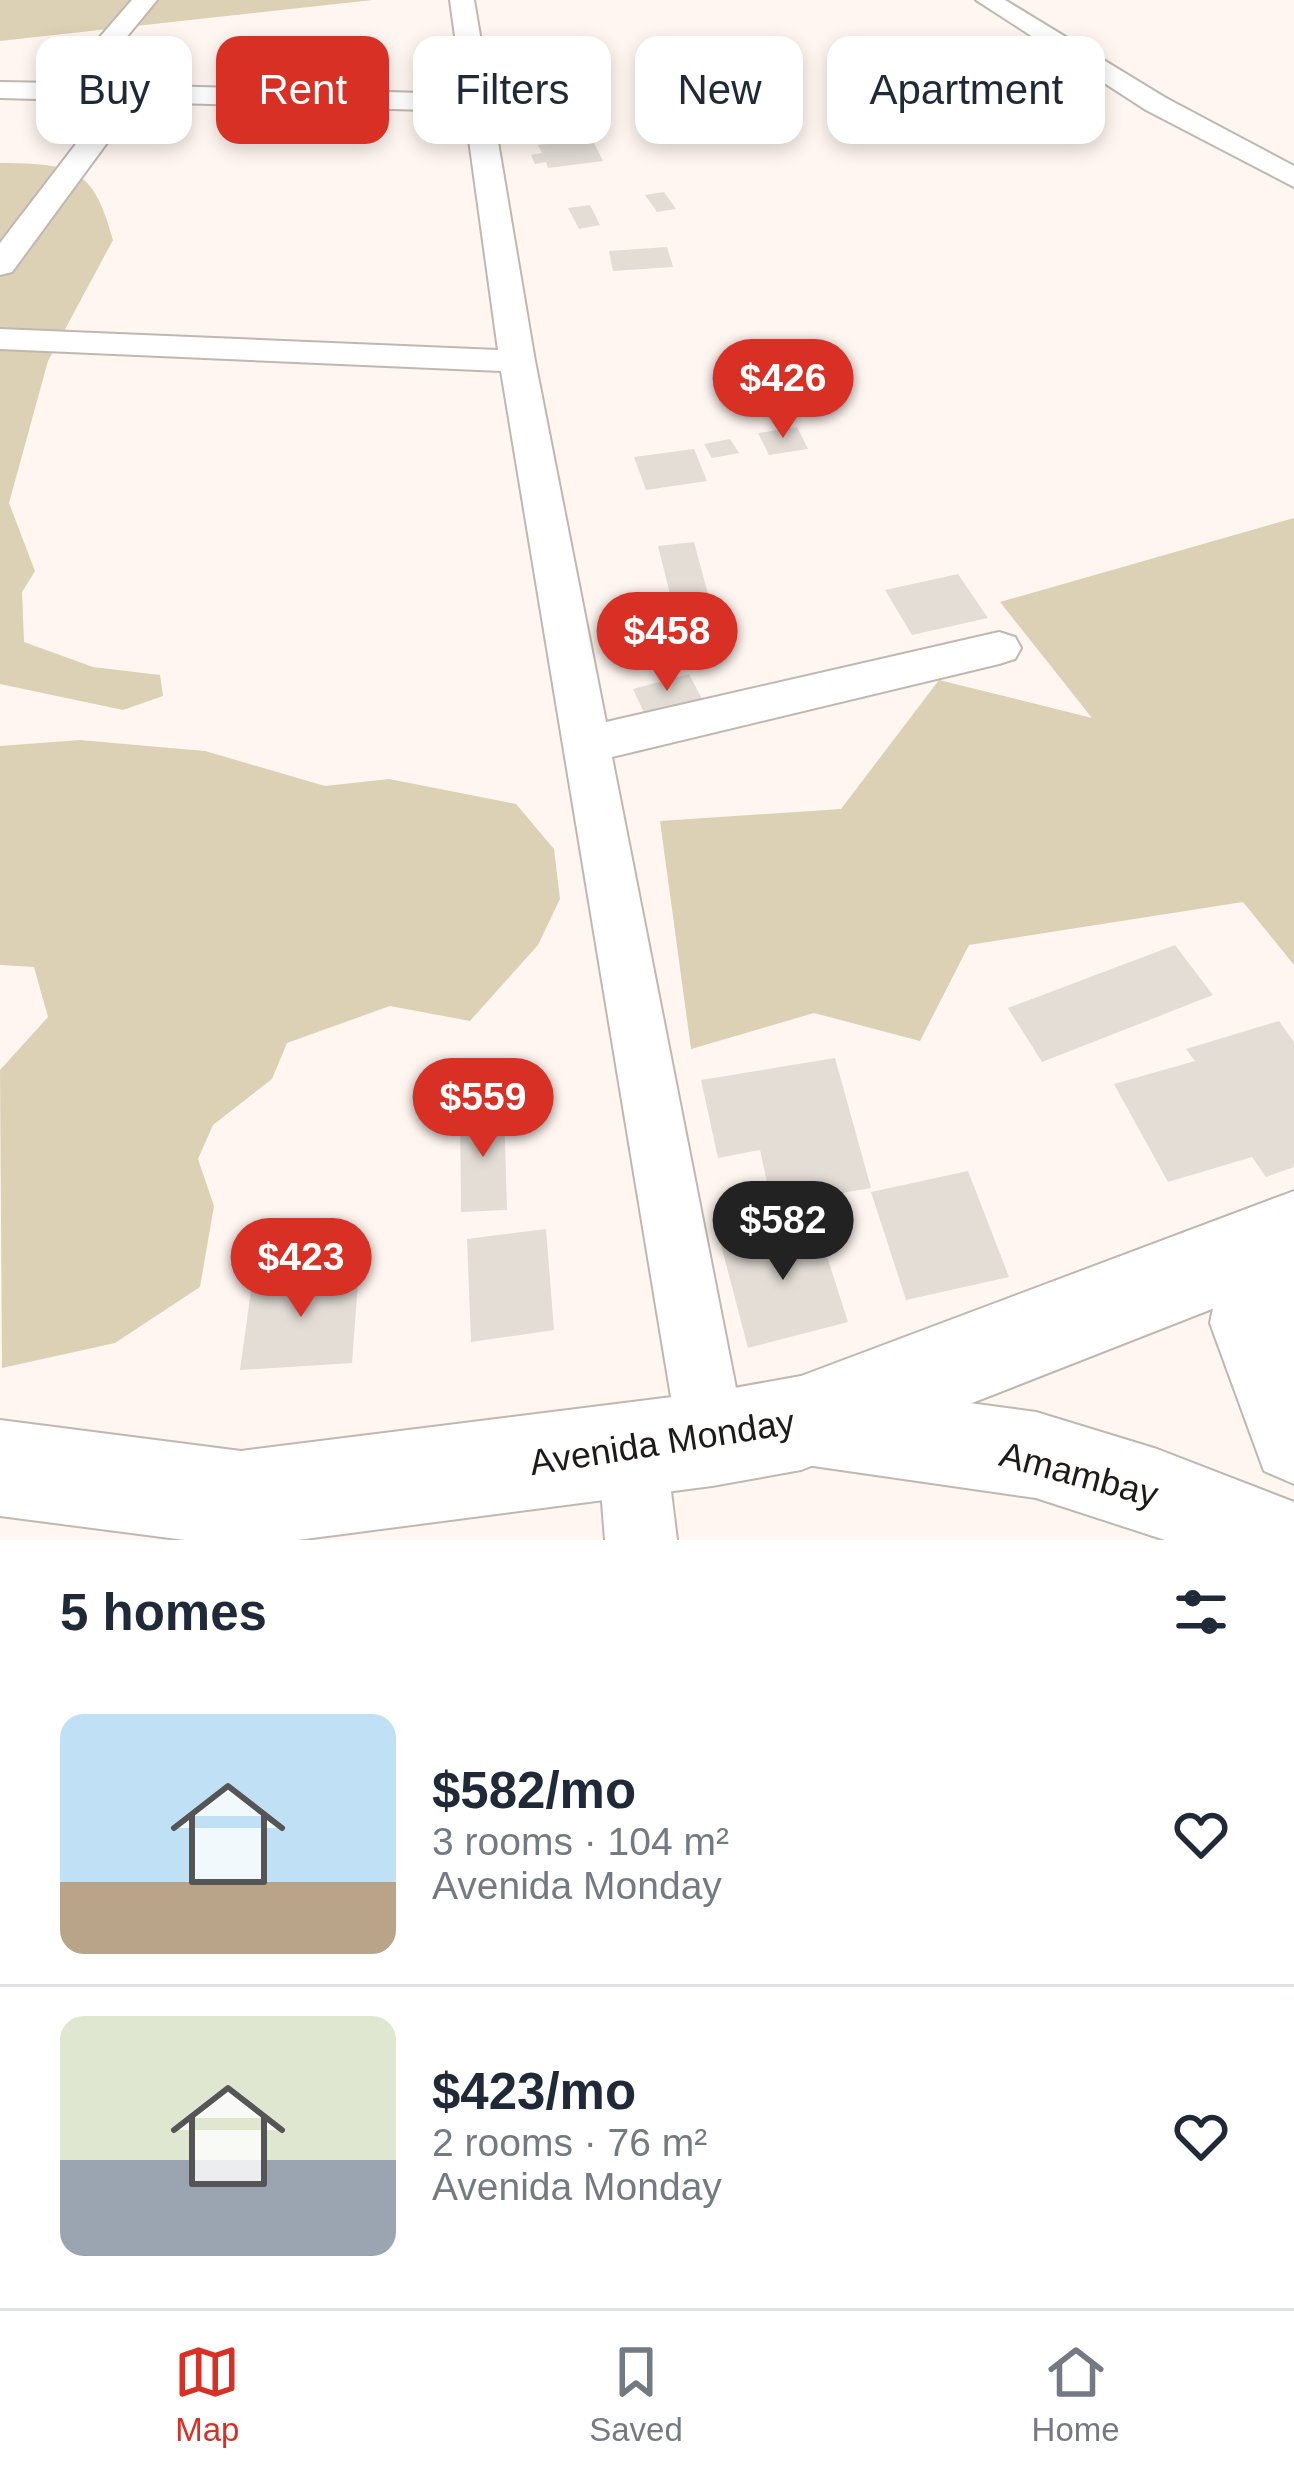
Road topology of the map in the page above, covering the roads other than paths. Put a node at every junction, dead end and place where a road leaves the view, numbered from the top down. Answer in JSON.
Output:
{"nodes":[{"id":1,"x":145,"y":0,"type":"edge"},
{"id":2,"x":462,"y":0,"type":"edge"},
{"id":3,"x":988,"y":0,"type":"edge"},
{"id":4,"x":115,"y":36,"type":"edge"},
{"id":5,"x":467,"y":36,"type":"edge"},
{"id":6,"x":0,"y":90,"type":"edge"},
{"id":7,"x":36,"y":91,"type":"edge"},
{"id":8,"x":192,"y":96,"type":"edge"},
{"id":9,"x":413,"y":101,"type":"edge"},
{"id":10,"x":91,"y":144,"type":"edge"},
{"id":11,"x":483,"y":144,"type":"edge"},
{"id":12,"x":1294,"y":178,"type":"edge"},
{"id":13,"x":0,"y":265,"type":"edge"},
{"id":14,"x":0,"y":338,"type":"edge"},
{"id":15,"x":517,"y":362,"type":"junction"},
{"id":16,"x":999,"y":648,"type":"dead end"},
{"id":17,"x":587,"y":746,"type":"junction"},
{"id":18,"x":1279,"y":1239,"type":"edge"},
{"id":19,"x":801,"y":1423,"type":"junction"},
{"id":20,"x":1294,"y":1441,"type":"edge"},
{"id":21,"x":672,"y":1445,"type":"junction"},
{"id":22,"x":0,"y":1468,"type":"edge"},
{"id":23,"x":641,"y":1540,"type":"edge"},
{"id":24,"x":1279,"y":1540,"type":"edge"}],
"edges":[{"from":1,"to":4,"type":"street"},
{"from":2,"to":5,"type":"street"},
{"from":3,"to":12,"type":"street"},
{"from":6,"to":7,"type":"street"},
{"from":8,"to":9,"type":"street"},
{"from":10,"to":13,"type":"street"},
{"from":11,"to":15,"type":"street"},
{"from":14,"to":15,"type":"street"},
{"from":15,"to":17,"type":"street"},
{"from":16,"to":17,"type":"street"},
{"from":17,"to":21,"type":"street"},
{"from":18,"to":19,"type":"main road","name":"Avenida Monday"},
{"from":18,"to":20,"type":"street"},
{"from":19,"to":21,"type":"main road","name":"Avenida Monday"},
{"from":19,"to":24,"type":"street","name":"Amambay"},
{"from":21,"to":22,"type":"main road","name":"Avenida Monday"},
{"from":21,"to":23,"type":"street"}]}
